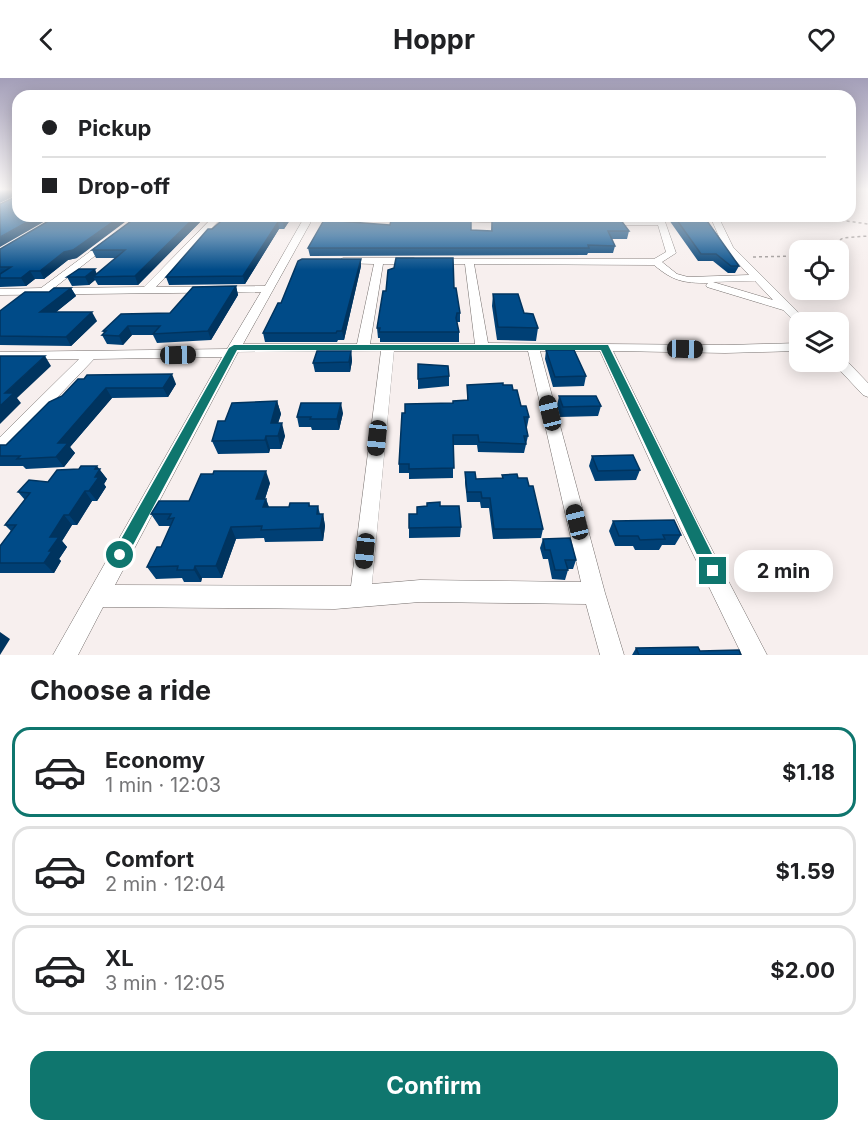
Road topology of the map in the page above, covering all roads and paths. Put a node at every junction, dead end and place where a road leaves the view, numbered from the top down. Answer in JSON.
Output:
{"nodes":[{"id":1,"x":213,"y":222,"type":"edge"},
{"id":2,"x":307,"y":222,"type":"edge"},
{"id":3,"x":620,"y":222,"type":"edge"},
{"id":4,"x":661,"y":222,"type":"edge"},
{"id":5,"x":717,"y":222,"type":"edge"},
{"id":6,"x":600,"y":223,"type":"edge"},
{"id":7,"x":868,"y":236,"type":"edge"},
{"id":8,"x":113,"y":238,"type":"edge"},
{"id":9,"x":840,"y":240,"type":"edge"},
{"id":10,"x":789,"y":257,"type":"edge"},
{"id":11,"x":738,"y":259,"type":"junction"},
{"id":12,"x":331,"y":261,"type":"edge"},
{"id":13,"x":379,"y":261,"type":"junction"},
{"id":14,"x":469,"y":261,"type":"junction"},
{"id":15,"x":656,"y":262,"type":"junction"},
{"id":16,"x":758,"y":278,"type":"junction"},
{"id":17,"x":698,"y":281,"type":"junction"},
{"id":18,"x":267,"y":289,"type":"junction"},
{"id":19,"x":147,"y":290,"type":"junction"},
{"id":20,"x":44,"y":291,"type":"junction"},
{"id":21,"x":0,"y":292,"type":"edge"},
{"id":22,"x":787,"y":307,"type":"junction"},
{"id":23,"x":792,"y":312,"type":"edge"},
{"id":24,"x":482,"y":347,"type":"junction"},
{"id":25,"x":533,"y":347,"type":"junction"},
{"id":26,"x":605,"y":347,"type":"junction"},
{"id":27,"x":789,"y":347,"type":"edge"},
{"id":28,"x":363,"y":348,"type":"junction"},
{"id":29,"x":388,"y":348,"type":"junction"},
{"id":30,"x":232,"y":350,"type":"junction"},
{"id":31,"x":0,"y":356,"type":"edge"},
{"id":32,"x":89,"y":356,"type":"junction"},
{"id":33,"x":849,"y":372,"type":"edge"},
{"id":34,"x":868,"y":392,"type":"edge"},
{"id":35,"x":0,"y":447,"type":"edge"},
{"id":36,"x":594,"y":593,"type":"junction"},
{"id":37,"x":98,"y":596,"type":"junction"},
{"id":38,"x":360,"y":597,"type":"junction"},
{"id":39,"x":65,"y":655,"type":"edge"},
{"id":40,"x":612,"y":655,"type":"edge"},
{"id":41,"x":755,"y":655,"type":"edge"}],
"edges":[{"from":1,"to":19,"type":"street"},
{"from":2,"to":18,"type":"street"},
{"from":3,"to":6,"type":"street"},
{"from":4,"to":15,"type":"street"},
{"from":5,"to":11,"type":"street"},
{"from":7,"to":9,"type":"path"},
{"from":8,"to":20,"type":"street"},
{"from":10,"to":11,"type":"path"},
{"from":11,"to":16,"type":"street"},
{"from":12,"to":13,"type":"street"},
{"from":13,"to":14,"type":"street"},
{"from":13,"to":28,"type":"street"},
{"from":14,"to":15,"type":"street"},
{"from":14,"to":24,"type":"street"},
{"from":15,"to":17,"type":"street"},
{"from":16,"to":17,"type":"street"},
{"from":16,"to":22,"type":"street"},
{"from":17,"to":22,"type":"street"},
{"from":18,"to":19,"type":"street"},
{"from":18,"to":30,"type":"street"},
{"from":19,"to":20,"type":"street"},
{"from":20,"to":21,"type":"street"},
{"from":22,"to":23,"type":"street"},
{"from":24,"to":25,"type":"street"},
{"from":24,"to":29,"type":"street"},
{"from":25,"to":26,"type":"street"},
{"from":25,"to":36,"type":"street"},
{"from":26,"to":27,"type":"street"},
{"from":26,"to":41,"type":"street"},
{"from":28,"to":29,"type":"street"},
{"from":28,"to":30,"type":"street"},
{"from":29,"to":38,"type":"street"},
{"from":30,"to":32,"type":"street"},
{"from":30,"to":37,"type":"street"},
{"from":31,"to":32,"type":"street"},
{"from":32,"to":35,"type":"street"},
{"from":33,"to":34,"type":"street"},
{"from":36,"to":38,"type":"street"},
{"from":36,"to":40,"type":"street"},
{"from":37,"to":38,"type":"street"},
{"from":37,"to":39,"type":"street"}]}
